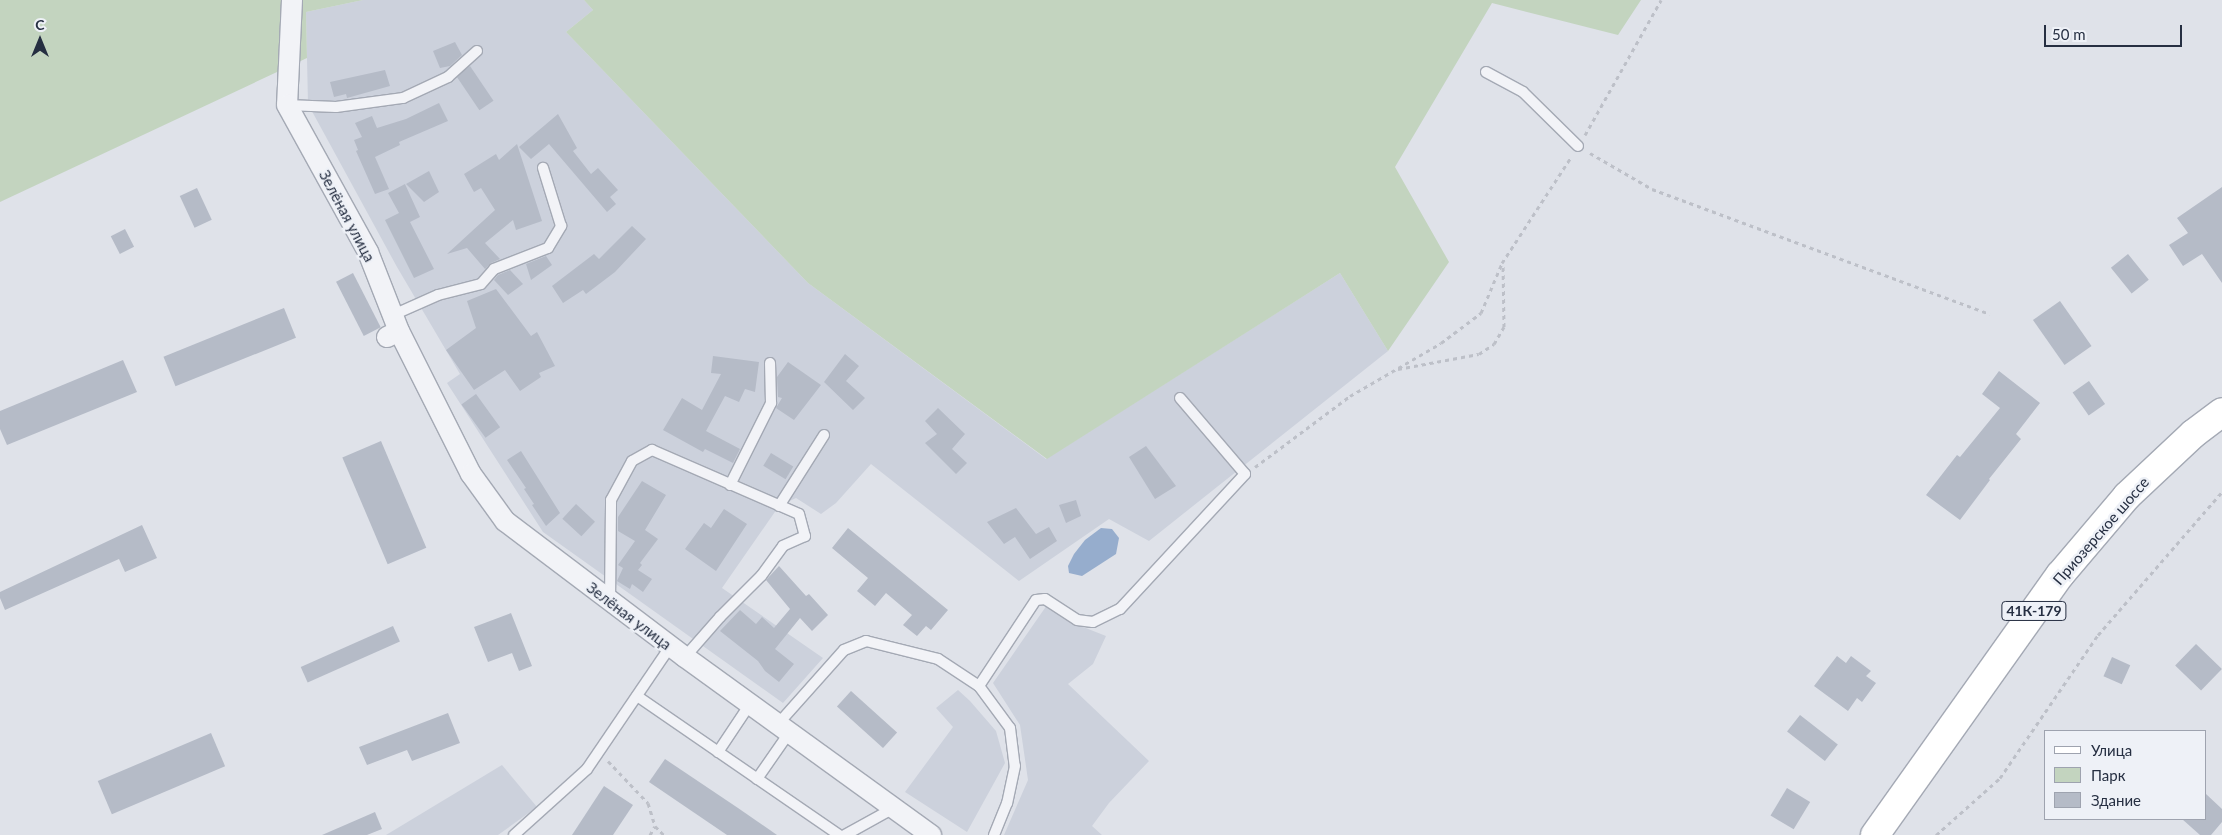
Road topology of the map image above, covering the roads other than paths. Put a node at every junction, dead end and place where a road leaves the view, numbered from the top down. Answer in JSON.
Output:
{"nodes":[{"id":1,"x":292,"y":0,"type":"edge"},
{"id":2,"x":477,"y":51,"type":"dead end"},
{"id":3,"x":1486,"y":72,"type":"dead end"},
{"id":4,"x":287,"y":106,"type":"junction"},
{"id":5,"x":1578,"y":146,"type":"road end"},
{"id":6,"x":543,"y":168,"type":"dead end"},
{"id":7,"x":393,"y":328,"type":"junction"},
{"id":8,"x":770,"y":363,"type":"dead end"},
{"id":9,"x":1180,"y":398,"type":"dead end"},
{"id":10,"x":2222,"y":412,"type":"edge"},
{"id":11,"x":824,"y":435,"type":"dead end"},
{"id":12,"x":730,"y":484,"type":"junction"},
{"id":13,"x":779,"y":506,"type":"junction"},
{"id":14,"x":610,"y":602,"type":"junction"},
{"id":15,"x":678,"y":652,"type":"junction"},
{"id":16,"x":978,"y":686,"type":"junction"},
{"id":17,"x":637,"y":696,"type":"junction"},
{"id":18,"x":750,"y":704,"type":"junction"},
{"id":19,"x":784,"y":728,"type":"junction"},
{"id":20,"x":718,"y":752,"type":"junction"},
{"id":21,"x":757,"y":779,"type":"junction"},
{"id":22,"x":894,"y":808,"type":"junction"},
{"id":23,"x":514,"y":835,"type":"edge"},
{"id":24,"x":839,"y":835,"type":"edge"},
{"id":25,"x":845,"y":835,"type":"edge"},
{"id":26,"x":931,"y":835,"type":"edge"},
{"id":27,"x":994,"y":835,"type":"edge"},
{"id":28,"x":1875,"y":835,"type":"edge"}],
"edges":[{"from":1,"to":4,"type":"street"},
{"from":2,"to":4,"type":"lane"},
{"from":3,"to":5,"type":"lane"},
{"from":4,"to":7,"type":"street","name":"Зелёная улица"},
{"from":6,"to":7,"type":"lane"},
{"from":7,"to":14,"type":"street","name":"Зелёная улица"},
{"from":8,"to":12,"type":"lane"},
{"from":9,"to":16,"type":"lane"},
{"from":10,"to":28,"type":"main road","name":"Приозерское шоссе","number":"41К-179"},
{"from":11,"to":13,"type":"lane"},
{"from":12,"to":13,"type":"lane"},
{"from":12,"to":14,"type":"lane"},
{"from":13,"to":15,"type":"lane"},
{"from":14,"to":15,"type":"street","name":"Зелёная улица"},
{"from":15,"to":17,"type":"lane"},
{"from":15,"to":18,"type":"street","name":"Зелёная улица"},
{"from":16,"to":19,"type":"lane"},
{"from":16,"to":27,"type":"lane"},
{"from":17,"to":20,"type":"lane"},
{"from":17,"to":23,"type":"lane"},
{"from":18,"to":19,"type":"street","name":"Зелёная улица"},
{"from":18,"to":20,"type":"lane"},
{"from":19,"to":21,"type":"lane"},
{"from":19,"to":22,"type":"street","name":"Зелёная улица"},
{"from":20,"to":21,"type":"lane"},
{"from":21,"to":24,"type":"lane"},
{"from":22,"to":25,"type":"lane"},
{"from":22,"to":26,"type":"street","name":"Зелёная улица"}]}
